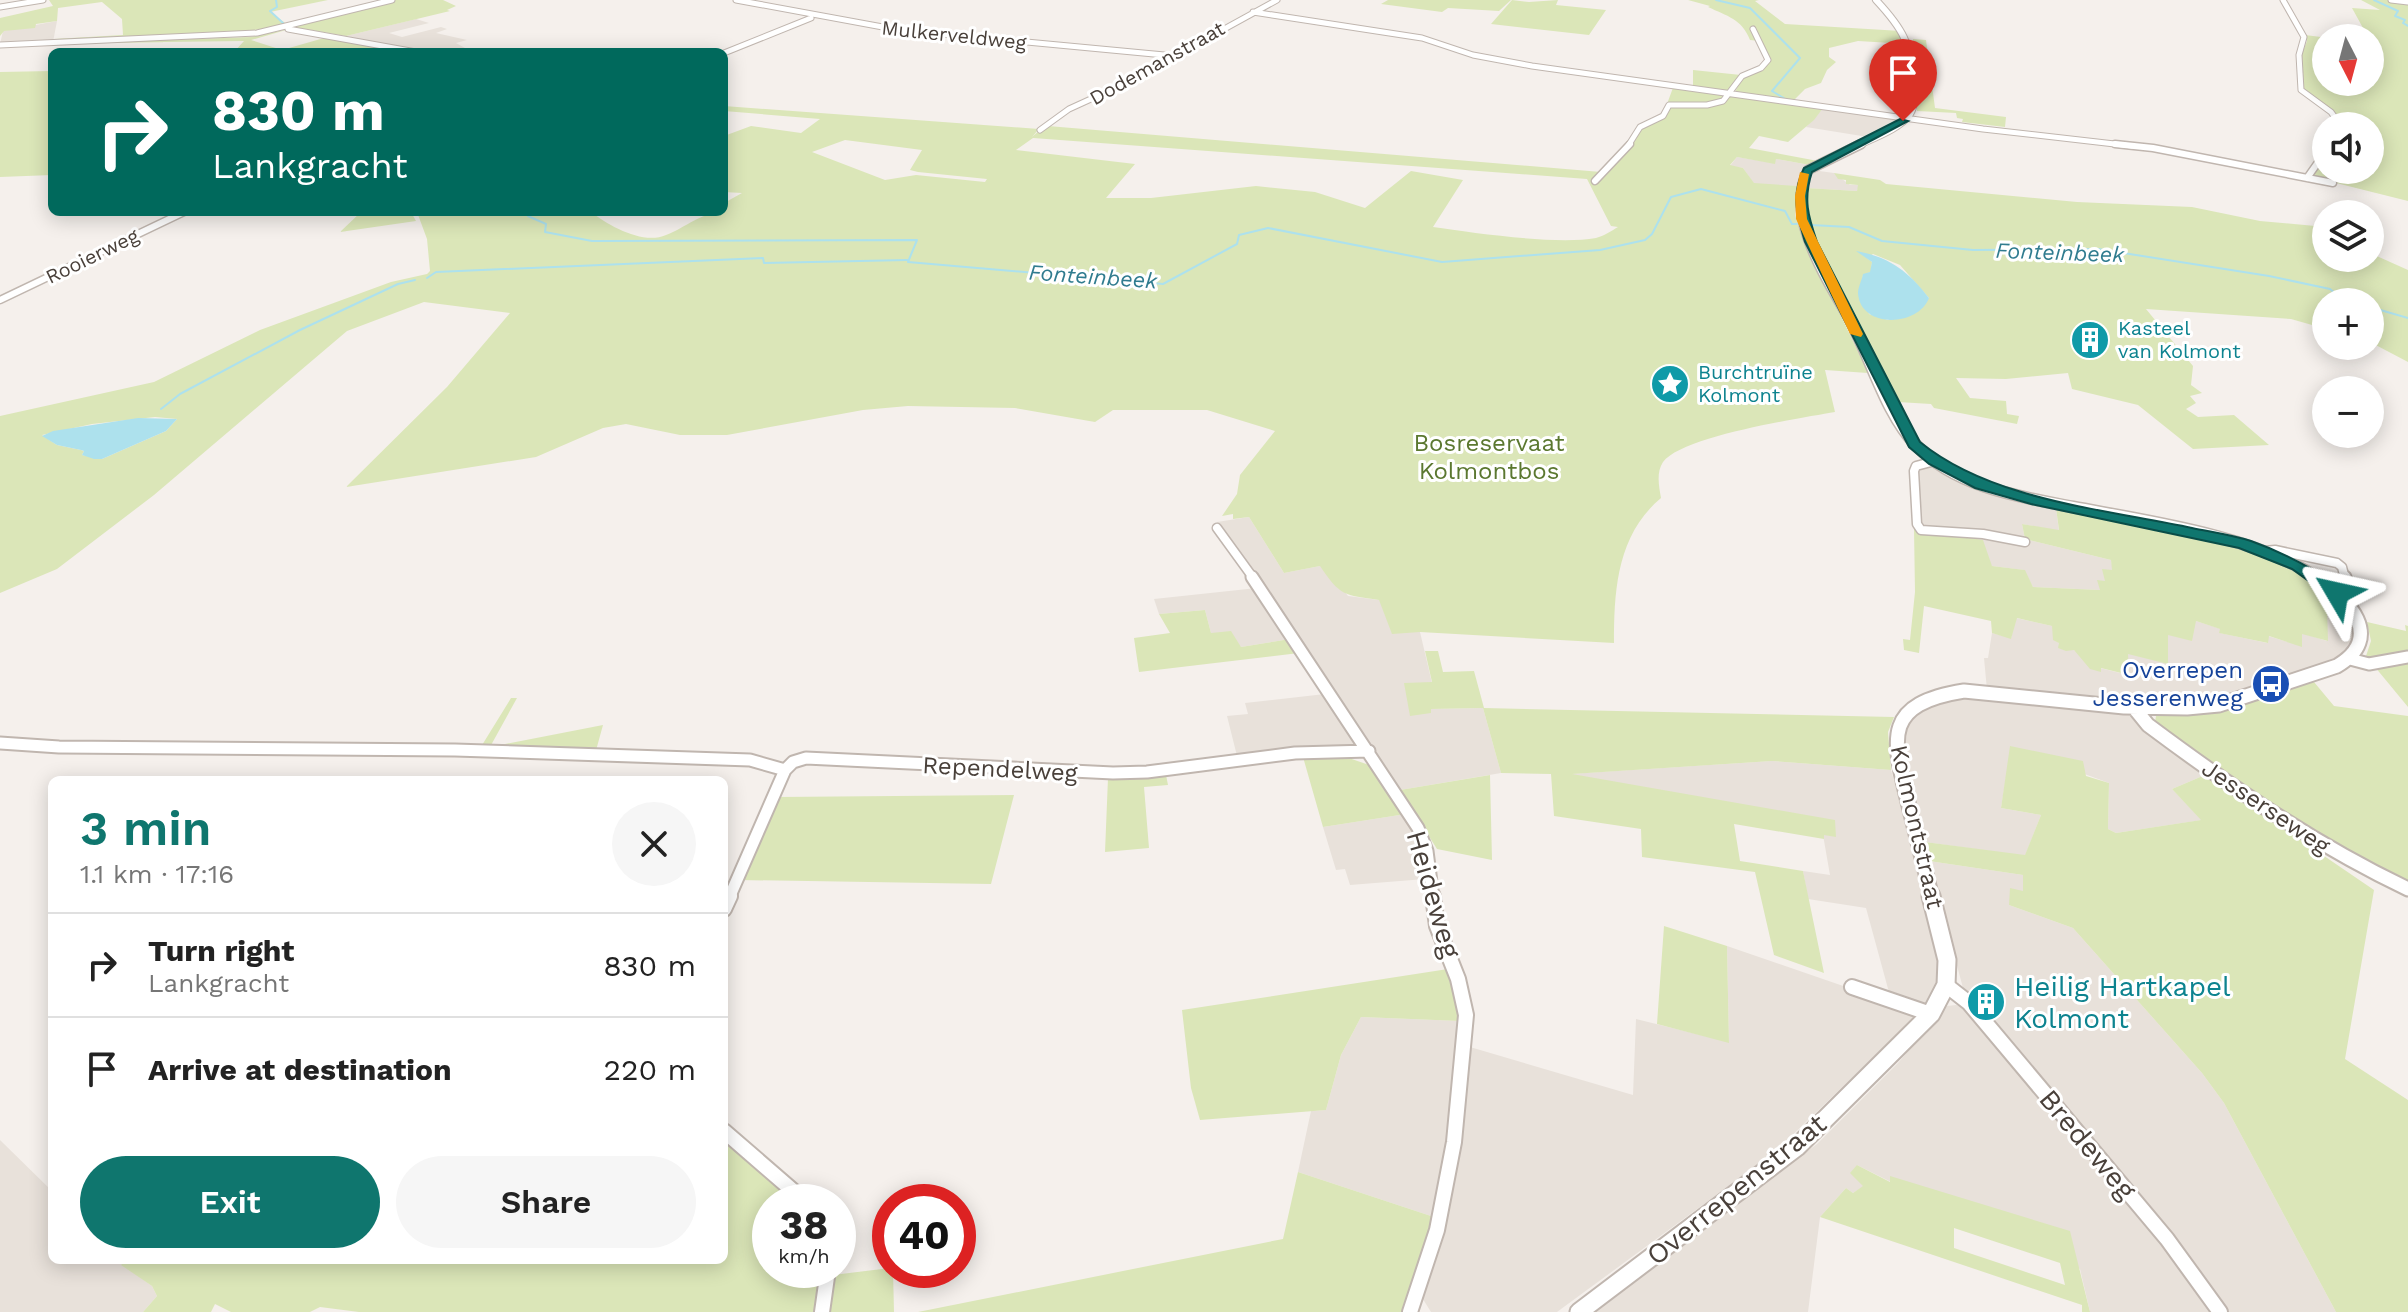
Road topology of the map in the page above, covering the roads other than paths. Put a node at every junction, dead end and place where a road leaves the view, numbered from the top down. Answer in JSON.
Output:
{"nodes":[{"id":1,"x":43,"y":0,"type":"edge"},
{"id":2,"x":392,"y":0,"type":"edge"},
{"id":3,"x":736,"y":0,"type":"edge"},
{"id":4,"x":1277,"y":0,"type":"edge"},
{"id":5,"x":1876,"y":0,"type":"edge"},
{"id":6,"x":2283,"y":0,"type":"edge"},
{"id":7,"x":2391,"y":0,"type":"edge"},
{"id":8,"x":2408,"y":2,"type":"edge"},
{"id":9,"x":0,"y":7,"type":"edge"},
{"id":10,"x":1253,"y":12,"type":"junction"},
{"id":11,"x":811,"y":18,"type":"junction"},
{"id":12,"x":282,"y":28,"type":"junction"},
{"id":13,"x":1753,"y":29,"type":"dead end"},
{"id":14,"x":0,"y":45,"type":"edge"},
{"id":15,"x":394,"y":48,"type":"edge"},
{"id":16,"x":728,"y":51,"type":"edge"},
{"id":17,"x":1175,"y":56,"type":"junction"},
{"id":18,"x":1730,"y":92,"type":"junction"},
{"id":19,"x":2331,"y":112,"type":"edge"},
{"id":20,"x":1908,"y":117,"type":"junction"},
{"id":21,"x":1040,"y":130,"type":"dead end"},
{"id":22,"x":2312,"y":171,"type":"edge"},
{"id":23,"x":2307,"y":178,"type":"junction"},
{"id":24,"x":2312,"y":179,"type":"edge"},
{"id":25,"x":1595,"y":181,"type":"dead end"},
{"id":26,"x":176,"y":216,"type":"edge"},
{"id":27,"x":0,"y":300,"type":"edge"},
{"id":28,"x":1935,"y":461,"type":"junction"},
{"id":29,"x":1217,"y":528,"type":"dead end"},
{"id":30,"x":2025,"y":542,"type":"dead end"},
{"id":31,"x":2264,"y":551,"type":"junction"},
{"id":32,"x":2344,"y":599,"type":"junction"},
{"id":33,"x":2408,"y":657,"type":"edge"},
{"id":34,"x":2350,"y":659,"type":"junction"},
{"id":35,"x":2135,"y":709,"type":"junction"},
{"id":36,"x":0,"y":743,"type":"edge"},
{"id":37,"x":1369,"y":751,"type":"junction"},
{"id":38,"x":785,"y":770,"type":"junction"},
{"id":39,"x":2408,"y":889,"type":"edge"},
{"id":40,"x":728,"y":900,"type":"edge"},
{"id":41,"x":1946,"y":985,"type":"junction"},
{"id":42,"x":1852,"y":987,"type":"dead end"},
{"id":43,"x":1931,"y":1014,"type":"junction"},
{"id":44,"x":728,"y":1134,"type":"edge"},
{"id":45,"x":789,"y":1184,"type":"edge"},
{"id":46,"x":825,"y":1288,"type":"edge"},
{"id":47,"x":822,"y":1312,"type":"edge"},
{"id":48,"x":1410,"y":1312,"type":"edge"},
{"id":49,"x":1579,"y":1312,"type":"edge"},
{"id":50,"x":2220,"y":1312,"type":"edge"}],
"edges":[{"from":1,"to":9,"type":"street"},
{"from":2,"to":12,"type":"street"},
{"from":3,"to":11,"type":"street","name":"Mulkerveldweg"},
{"from":4,"to":10,"type":"street","name":"Dodemanstraat"},
{"from":5,"to":20,"type":"street"},
{"from":6,"to":19,"type":"street"},
{"from":7,"to":8,"type":"street"},
{"from":10,"to":17,"type":"street","name":"Dodemanstraat"},
{"from":10,"to":18,"type":"street"},
{"from":11,"to":16,"type":"street"},
{"from":11,"to":17,"type":"street","name":"Mulkerveldweg"},
{"from":12,"to":14,"type":"street"},
{"from":12,"to":15,"type":"street"},
{"from":13,"to":18,"type":"street"},
{"from":17,"to":21,"type":"street","name":"Dodemanstraat"},
{"from":18,"to":20,"type":"street"},
{"from":18,"to":25,"type":"street"},
{"from":20,"to":23,"type":"street"},
{"from":20,"to":28,"type":"street"},
{"from":22,"to":23,"type":"street"},
{"from":23,"to":24,"type":"street"},
{"from":26,"to":27,"type":"street","name":"Rooierweg"},
{"from":28,"to":30,"type":"street"},
{"from":28,"to":31,"type":"street"},
{"from":29,"to":37,"type":"street","name":"Heideweg"},
{"from":31,"to":32,"type":"street"},
{"from":31,"to":32,"type":"street"},
{"from":32,"to":34,"type":"street"},
{"from":33,"to":34,"type":"street"},
{"from":34,"to":35,"type":"street","name":"Kolmontstraat"},
{"from":35,"to":39,"type":"street","name":"Jesserseweg"},
{"from":35,"to":41,"type":"street","name":"Kolmontstraat"},
{"from":36,"to":38,"type":"street"},
{"from":37,"to":38,"type":"street","name":"Rependelweg"},
{"from":37,"to":48,"type":"street","name":"Heideweg"},
{"from":38,"to":40,"type":"street"},
{"from":41,"to":43,"type":"street","name":"Overrepenstraat"},
{"from":41,"to":50,"type":"street","name":"Bredeweg"},
{"from":42,"to":43,"type":"street"},
{"from":43,"to":49,"type":"street","name":"Overrepenstraat"},
{"from":44,"to":45,"type":"street"},
{"from":46,"to":47,"type":"street"}]}
